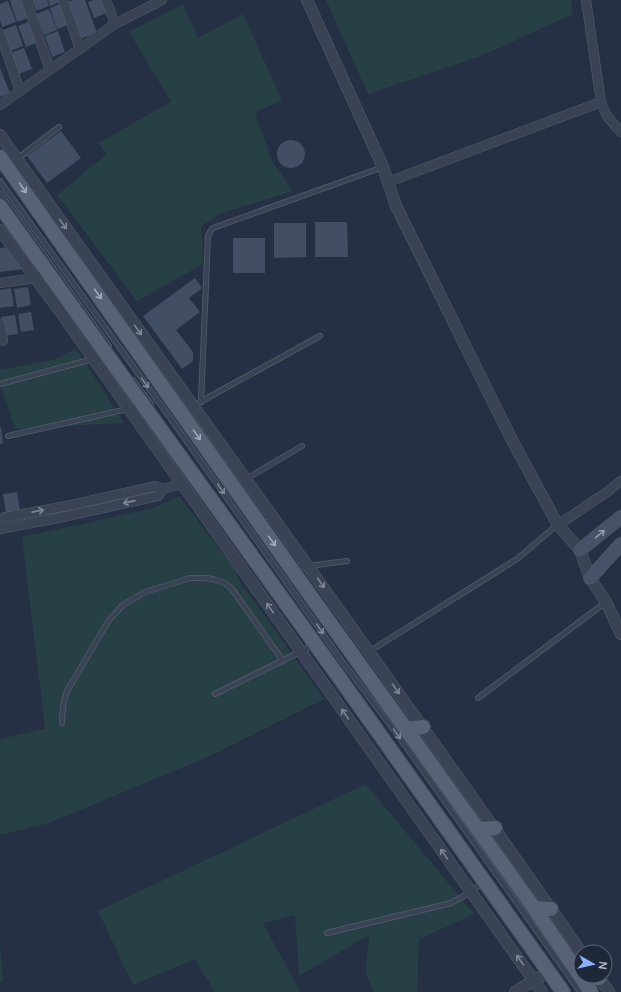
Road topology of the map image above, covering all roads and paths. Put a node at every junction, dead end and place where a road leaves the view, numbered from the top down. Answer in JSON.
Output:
{"nodes":[{"id":1,"x":26,"y":0,"type":"edge"},
{"id":2,"x":63,"y":0,"type":"edge"},
{"id":3,"x":106,"y":0,"type":"edge"},
{"id":4,"x":307,"y":0,"type":"edge"},
{"id":5,"x":586,"y":0,"type":"edge"},
{"id":6,"x":159,"y":1,"type":"edge"},
{"id":7,"x":115,"y":24,"type":"junction"},
{"id":8,"x":0,"y":33,"type":"edge"},
{"id":9,"x":80,"y":49,"type":"junction"},
{"id":10,"x":50,"y":70,"type":"junction"},
{"id":11,"x":20,"y":91,"type":"junction"},
{"id":12,"x":601,"y":102,"type":"junction"},
{"id":13,"x":0,"y":105,"type":"edge"},
{"id":14,"x":59,"y":127,"type":"dead end"},
{"id":15,"x":621,"y":132,"type":"edge"},
{"id":16,"x":0,"y":135,"type":"edge"},
{"id":17,"x":0,"y":157,"type":"edge"},
{"id":18,"x":17,"y":159,"type":"junction"},
{"id":19,"x":383,"y":167,"type":"junction"},
{"id":20,"x":0,"y":181,"type":"edge"},
{"id":21,"x":388,"y":182,"type":"junction"},
{"id":22,"x":0,"y":193,"type":"edge"},
{"id":23,"x":0,"y":206,"type":"edge"},
{"id":24,"x":0,"y":230,"type":"edge"},
{"id":25,"x":40,"y":273,"type":"junction"},
{"id":26,"x":0,"y":284,"type":"edge"},
{"id":27,"x":0,"y":324,"type":"edge"},
{"id":28,"x":320,"y":336,"type":"dead end"},
{"id":29,"x":3,"y":342,"type":"dead end"},
{"id":30,"x":111,"y":353,"type":"junction"},
{"id":31,"x":93,"y":359,"type":"junction"},
{"id":32,"x":131,"y":376,"type":"dead end"},
{"id":33,"x":0,"y":384,"type":"edge"},
{"id":34,"x":148,"y":406,"type":"junction"},
{"id":35,"x":192,"y":407,"type":"junction"},
{"id":36,"x":129,"y":409,"type":"junction"},
{"id":37,"x":8,"y":436,"type":"dead end"},
{"id":38,"x":302,"y":446,"type":"dead end"},
{"id":39,"x":246,"y":479,"type":"junction"},
{"id":40,"x":621,"y":480,"type":"edge"},
{"id":41,"x":182,"y":484,"type":"junction"},
{"id":42,"x":163,"y":488,"type":"junction"},
{"id":43,"x":621,"y":517,"type":"edge"},
{"id":44,"x":0,"y":518,"type":"edge"},
{"id":45,"x":558,"y":525,"type":"junction"},
{"id":46,"x":0,"y":530,"type":"edge"},
{"id":47,"x":620,"y":545,"type":"edge"},
{"id":48,"x":580,"y":550,"type":"junction"},
{"id":49,"x":347,"y":561,"type":"dead end"},
{"id":50,"x":290,"y":566,"type":"junction"},
{"id":51,"x":309,"y":566,"type":"junction"},
{"id":52,"x":590,"y":578,"type":"junction"},
{"id":53,"x":606,"y":602,"type":"junction"},
{"id":54,"x":621,"y":634,"type":"edge"},
{"id":55,"x":316,"y":644,"type":"junction"},
{"id":56,"x":301,"y":652,"type":"junction"},
{"id":57,"x":370,"y":652,"type":"junction"},
{"id":58,"x":283,"y":661,"type":"junction"},
{"id":59,"x":215,"y":694,"type":"dead end"},
{"id":60,"x":478,"y":698,"type":"dead end"},
{"id":61,"x":62,"y":723,"type":"dead end"},
{"id":62,"x":423,"y":727,"type":"junction"},
{"id":63,"x":406,"y":729,"type":"junction"},
{"id":64,"x":495,"y":828,"type":"junction"},
{"id":65,"x":478,"y":829,"type":"junction"},
{"id":66,"x":484,"y":881,"type":"junction"},
{"id":67,"x":471,"y":892,"type":"junction"},
{"id":68,"x":534,"y":908,"type":"junction"},
{"id":69,"x":551,"y":909,"type":"junction"},
{"id":70,"x":327,"y":932,"type":"dead end"},
{"id":71,"x":575,"y":944,"type":"edge"},
{"id":72,"x":573,"y":965,"type":"edge"},
{"id":73,"x":551,"y":976,"type":"junction"},
{"id":74,"x":537,"y":988,"type":"edge"},
{"id":75,"x":515,"y":992,"type":"edge"},
{"id":76,"x":562,"y":992,"type":"edge"},
{"id":77,"x":580,"y":992,"type":"edge"}],
"edges":[{"from":1,"to":10,"type":"street"},
{"from":2,"to":9,"type":"street"},
{"from":3,"to":7,"type":"street"},
{"from":4,"to":19,"type":"street"},
{"from":5,"to":12,"type":"street"},
{"from":6,"to":7,"type":"street"},
{"from":7,"to":9,"type":"street"},
{"from":8,"to":11,"type":"street"},
{"from":9,"to":10,"type":"street"},
{"from":10,"to":11,"type":"street"},
{"from":11,"to":13,"type":"street"},
{"from":12,"to":15,"type":"street"},
{"from":12,"to":21,"type":"street"},
{"from":14,"to":18,"type":"lane"},
{"from":16,"to":18,"type":"street"},
{"from":17,"to":35,"type":"main road","one_way":true},
{"from":18,"to":35,"type":"street","one_way":true},
{"from":19,"to":21,"type":"street"},
{"from":19,"to":35,"type":"lane"},
{"from":20,"to":77,"type":"lane","one_way":true},
{"from":21,"to":45,"type":"street"},
{"from":22,"to":30,"type":"lane"},
{"from":23,"to":25,"type":"main road"},
{"from":24,"to":25,"type":"street"},
{"from":25,"to":26,"type":"street"},
{"from":25,"to":30,"type":"main road"},
{"from":25,"to":31,"type":"street"},
{"from":27,"to":29,"type":"street"},
{"from":28,"to":35,"type":"lane"},
{"from":30,"to":31,"type":"lane"},
{"from":30,"to":34,"type":"main road"},
{"from":31,"to":33,"type":"lane"},
{"from":31,"to":36,"type":"street"},
{"from":32,"to":34,"type":"lane"},
{"from":34,"to":36,"type":"lane"},
{"from":34,"to":55,"type":"main road"},
{"from":35,"to":39,"type":"street"},
{"from":35,"to":50,"type":"main road","one_way":true},
{"from":36,"to":37,"type":"lane"},
{"from":36,"to":41,"type":"street"},
{"from":38,"to":39,"type":"lane"},
{"from":39,"to":51,"type":"street"},
{"from":40,"to":45,"type":"street"},
{"from":41,"to":42,"type":"street"},
{"from":56,"to":41,"type":"street","one_way":true},
{"from":44,"to":42,"type":"street","one_way":true},
{"from":42,"to":46,"type":"street","one_way":true},
{"from":48,"to":43,"type":"main road","one_way":true},
{"from":45,"to":48,"type":"street"},
{"from":45,"to":57,"type":"lane"},
{"from":47,"to":52,"type":"main road"},
{"from":48,"to":52,"type":"street"},
{"from":49,"to":51,"type":"lane"},
{"from":50,"to":51,"type":"lane"},
{"from":50,"to":63,"type":"main road"},
{"from":51,"to":57,"type":"street","one_way":true},
{"from":52,"to":53,"type":"street"},
{"from":53,"to":54,"type":"street"},
{"from":53,"to":60,"type":"lane"},
{"from":55,"to":56,"type":"lane"},
{"from":55,"to":66,"type":"main road"},
{"from":56,"to":58,"type":"lane"},
{"from":67,"to":56,"type":"street","one_way":true},
{"from":57,"to":62,"type":"street","one_way":true},
{"from":58,"to":59,"type":"lane"},
{"from":58,"to":61,"type":"lane"},
{"from":62,"to":63,"type":"main road"},
{"from":62,"to":64,"type":"street"},
{"from":63,"to":65,"type":"main road"},
{"from":64,"to":65,"type":"main road"},
{"from":64,"to":69,"type":"street"},
{"from":65,"to":68,"type":"main road"},
{"from":66,"to":67,"type":"lane"},
{"from":66,"to":73,"type":"main road"},
{"from":67,"to":70,"type":"lane"},
{"from":74,"to":67,"type":"street","one_way":true},
{"from":68,"to":69,"type":"main road"},
{"from":68,"to":72,"type":"main road"},
{"from":69,"to":71,"type":"street"},
{"from":73,"to":74,"type":"street"},
{"from":73,"to":76,"type":"main road"},
{"from":74,"to":75,"type":"street"}]}
